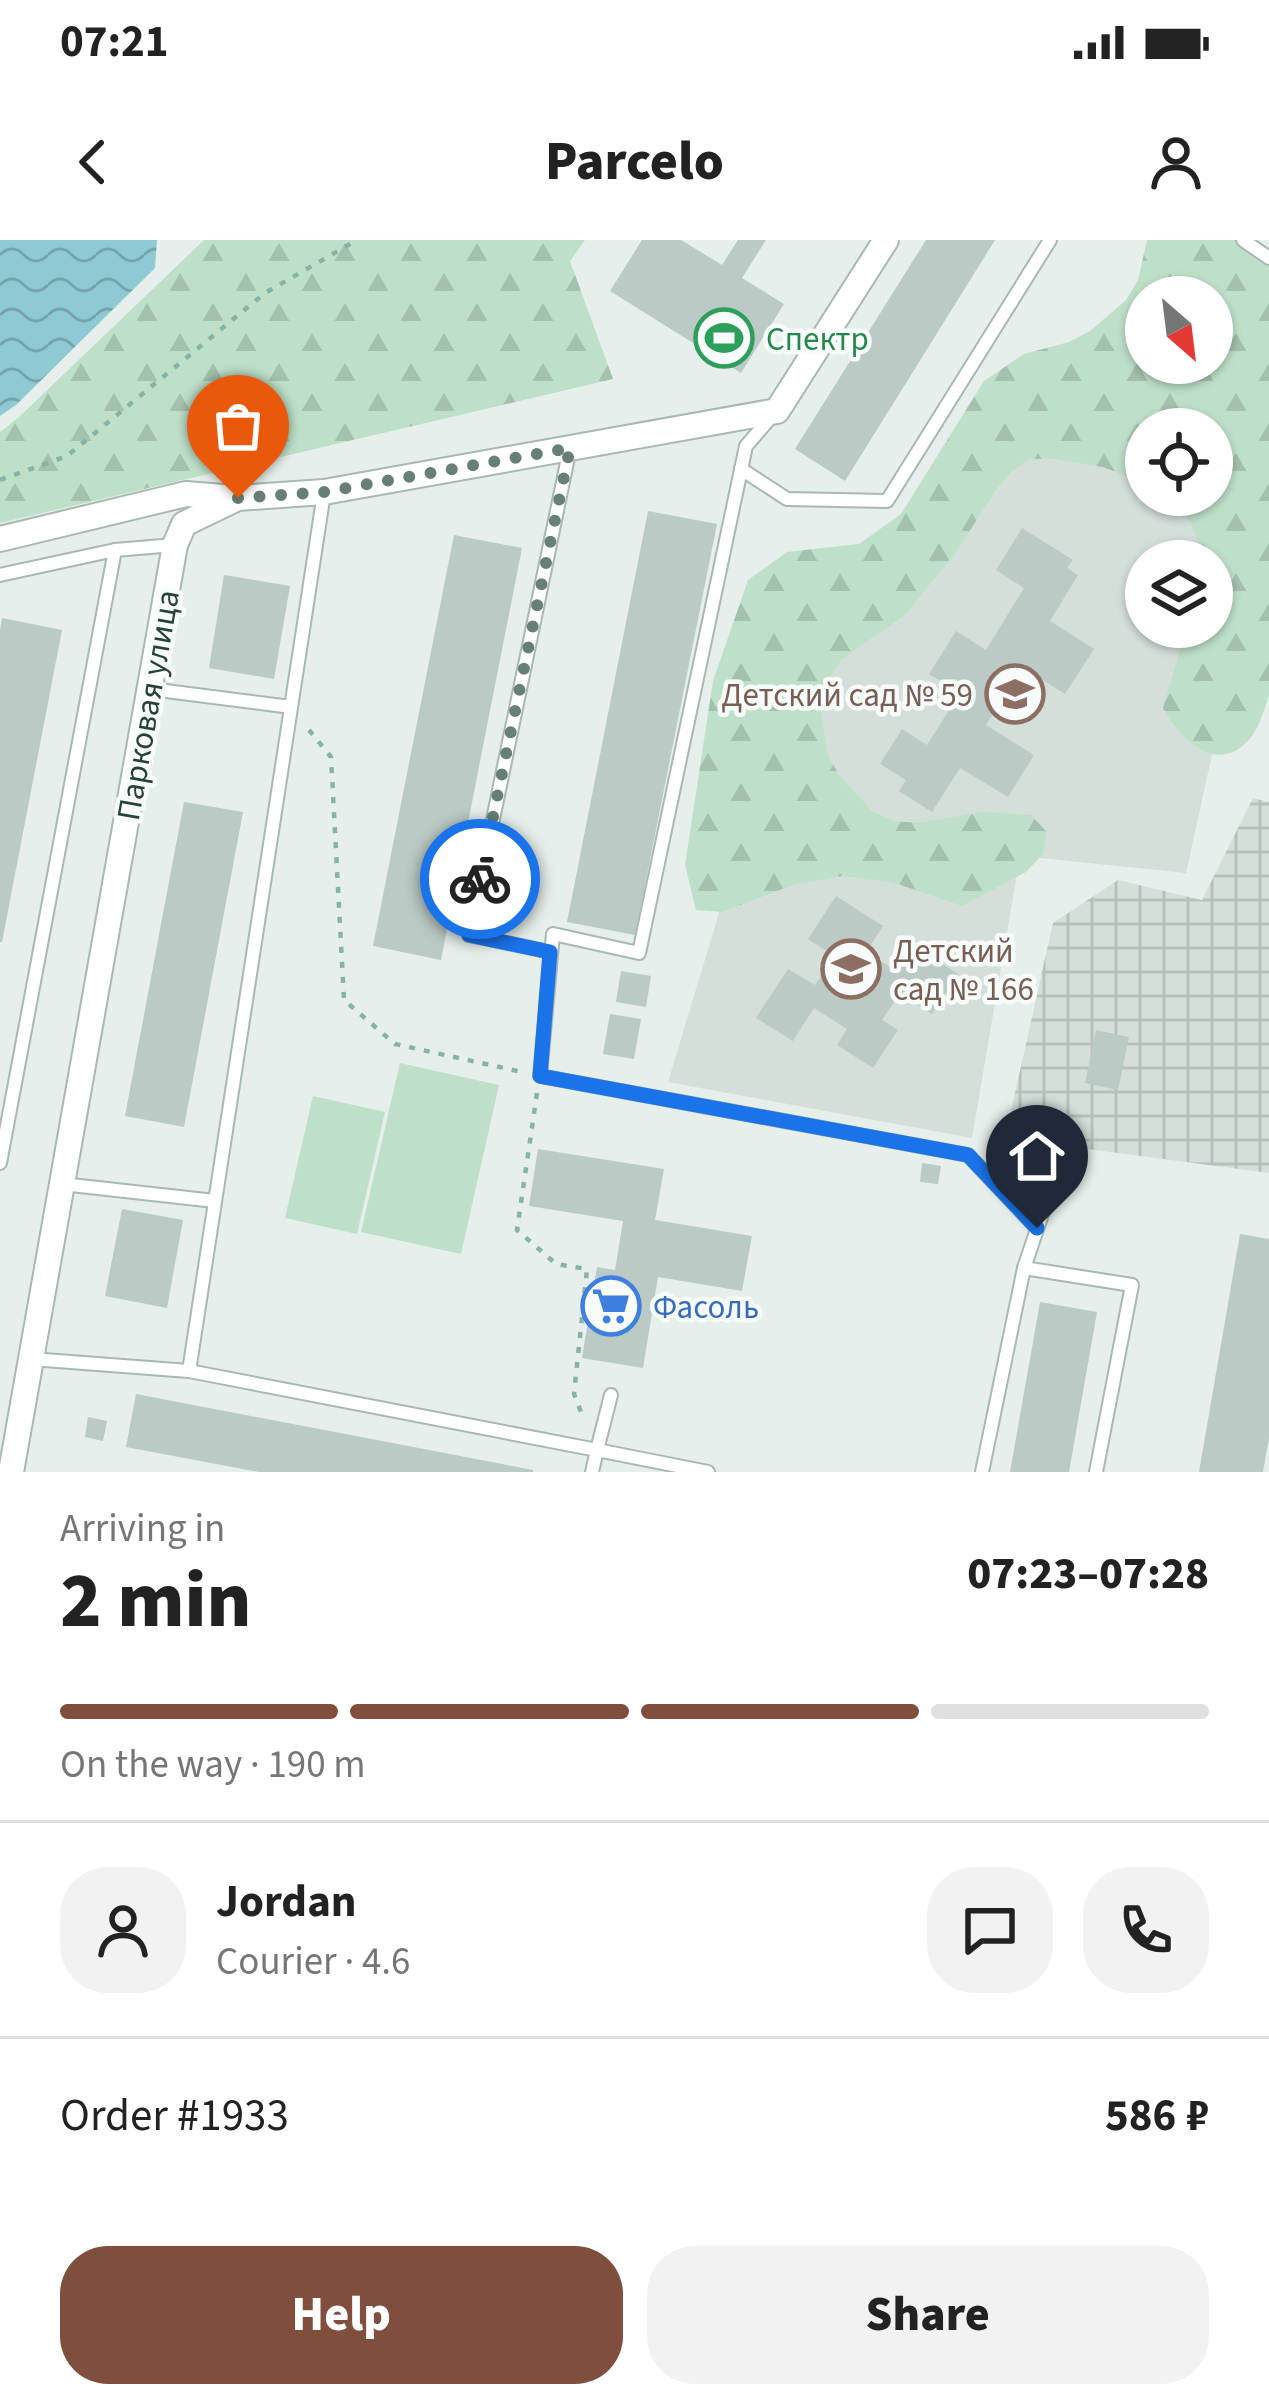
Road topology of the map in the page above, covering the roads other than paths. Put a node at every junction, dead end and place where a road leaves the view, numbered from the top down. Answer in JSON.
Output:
{"nodes":[{"id":1,"x":886,"y":240,"type":"edge"},
{"id":2,"x":1050,"y":240,"type":"edge"},
{"id":3,"x":1244,"y":240,"type":"edge"},
{"id":4,"x":1269,"y":258,"type":"edge"},
{"id":5,"x":777,"y":411,"type":"junction"},
{"id":6,"x":570,"y":448,"type":"junction"},
{"id":7,"x":741,"y":469,"type":"junction"},
{"id":8,"x":324,"y":492,"type":"junction"},
{"id":9,"x":238,"y":498,"type":"junction"},
{"id":10,"x":0,"y":539,"type":"edge"},
{"id":11,"x":176,"y":545,"type":"junction"},
{"id":12,"x":115,"y":550,"type":"junction"},
{"id":13,"x":0,"y":575,"type":"edge"},
{"id":14,"x":150,"y":689,"type":"junction"},
{"id":15,"x":291,"y":707,"type":"junction"},
{"id":16,"x":550,"y":952,"type":"junction"},
{"id":17,"x":1065,"y":1146,"type":"dead end"},
{"id":18,"x":0,"y":1163,"type":"edge"},
{"id":19,"x":62,"y":1184,"type":"junction"},
{"id":20,"x":215,"y":1201,"type":"junction"},
{"id":21,"x":1037,"y":1228,"type":"junction"},
{"id":22,"x":1024,"y":1268,"type":"junction"},
{"id":23,"x":31,"y":1360,"type":"junction"},
{"id":24,"x":189,"y":1371,"type":"junction"},
{"id":25,"x":610,"y":1395,"type":"dead end"},
{"id":26,"x":597,"y":1450,"type":"junction"},
{"id":27,"x":11,"y":1472,"type":"edge"},
{"id":28,"x":592,"y":1472,"type":"edge"},
{"id":29,"x":709,"y":1472,"type":"edge"},
{"id":30,"x":982,"y":1472,"type":"edge"},
{"id":31,"x":1096,"y":1472,"type":"edge"}],
"edges":[{"from":1,"to":5,"type":"street"},
{"from":2,"to":7,"type":"lane"},
{"from":3,"to":4,"type":"lane"},
{"from":5,"to":6,"type":"street","name":"Парковая улица"},
{"from":5,"to":7,"type":"lane"},
{"from":6,"to":8,"type":"street","name":"Парковая улица"},
{"from":6,"to":16,"type":"lane"},
{"from":7,"to":16,"type":"lane"},
{"from":8,"to":9,"type":"street","name":"Парковая улица"},
{"from":8,"to":15,"type":"lane"},
{"from":9,"to":10,"type":"street"},
{"from":9,"to":11,"type":"street","name":"Парковая улица"},
{"from":11,"to":12,"type":"lane"},
{"from":11,"to":14,"type":"street","name":"Парковая улица"},
{"from":12,"to":13,"type":"lane"},
{"from":12,"to":18,"type":"lane"},
{"from":14,"to":15,"type":"lane"},
{"from":14,"to":19,"type":"street","name":"Парковая улица"},
{"from":15,"to":20,"type":"lane"},
{"from":16,"to":21,"type":"lane"},
{"from":17,"to":21,"type":"lane"},
{"from":19,"to":20,"type":"lane"},
{"from":19,"to":23,"type":"street","name":"Парковая улица"},
{"from":20,"to":24,"type":"lane"},
{"from":21,"to":22,"type":"lane"},
{"from":22,"to":30,"type":"lane"},
{"from":22,"to":31,"type":"lane"},
{"from":23,"to":24,"type":"lane"},
{"from":23,"to":27,"type":"street","name":"Парковая улица"},
{"from":24,"to":26,"type":"lane"},
{"from":25,"to":26,"type":"lane"},
{"from":26,"to":28,"type":"lane"},
{"from":26,"to":29,"type":"lane"}]}
